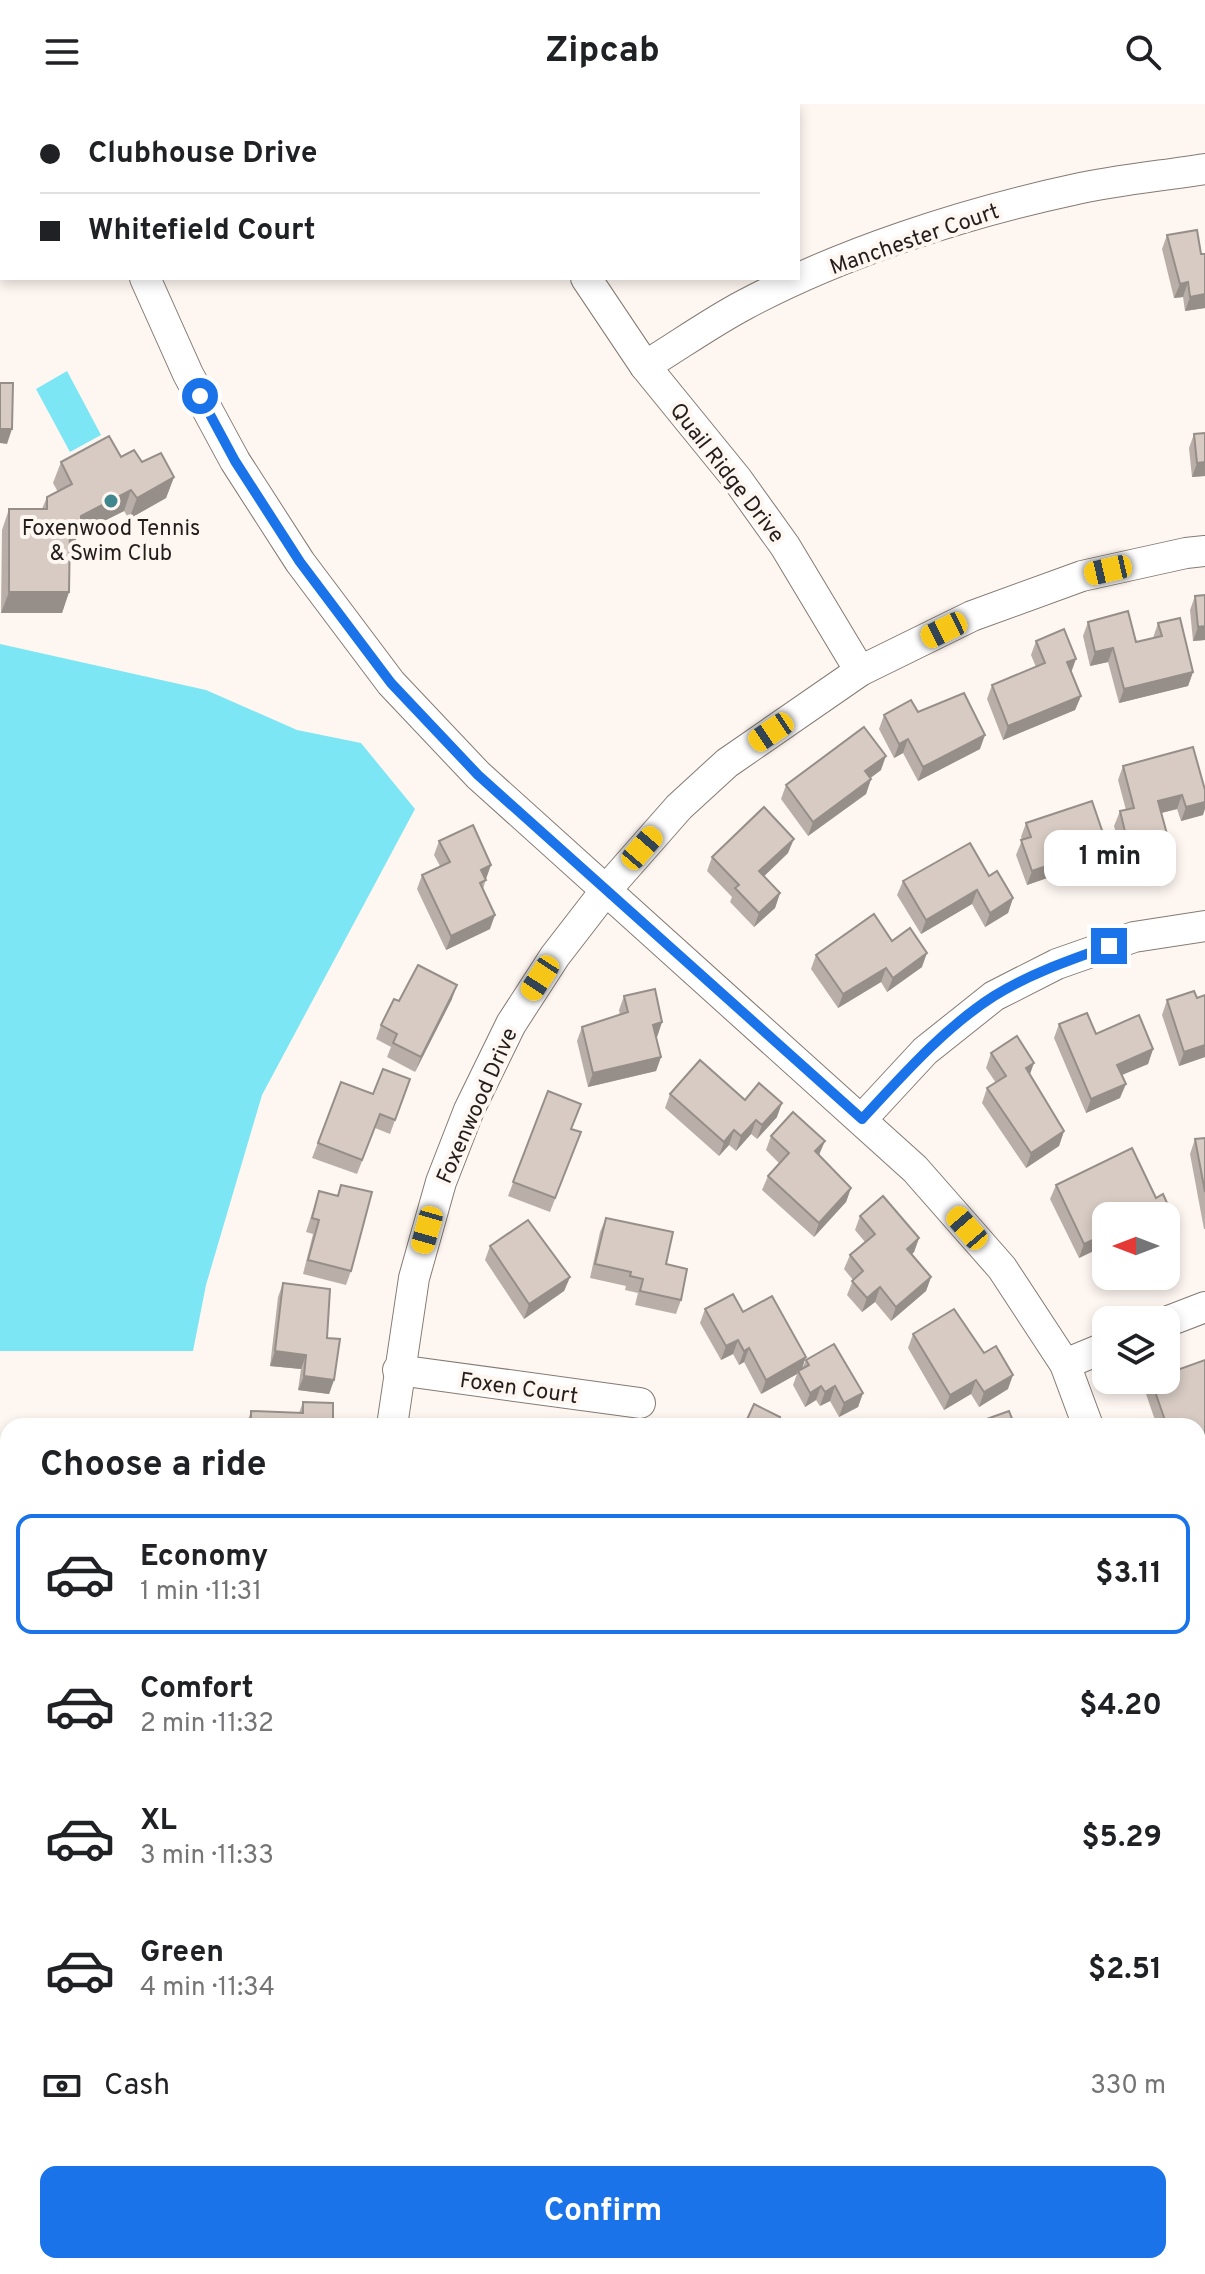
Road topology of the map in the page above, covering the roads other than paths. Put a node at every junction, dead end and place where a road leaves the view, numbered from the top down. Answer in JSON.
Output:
{"nodes":[{"id":1,"x":1205,"y":169,"type":"edge"},
{"id":2,"x":800,"y":279,"type":"edge"},
{"id":3,"x":146,"y":280,"type":"edge"},
{"id":4,"x":587,"y":280,"type":"edge"},
{"id":5,"x":799,"y":280,"type":"edge"},
{"id":6,"x":645,"y":366,"type":"junction"},
{"id":7,"x":1205,"y":551,"type":"edge"},
{"id":8,"x":860,"y":671,"type":"junction"},
{"id":9,"x":606,"y":890,"type":"junction"},
{"id":10,"x":1205,"y":926,"type":"edge"},
{"id":11,"x":862,"y":1119,"type":"junction"},
{"id":12,"x":1205,"y":1307,"type":"edge"},
{"id":13,"x":1180,"y":1317,"type":"edge"},
{"id":14,"x":1092,"y":1353,"type":"edge"},
{"id":15,"x":1065,"y":1364,"type":"junction"},
{"id":16,"x":398,"y":1370,"type":"junction"},
{"id":17,"x":640,"y":1403,"type":"dead end"},
{"id":18,"x":393,"y":1418,"type":"edge"},
{"id":19,"x":1085,"y":1418,"type":"edge"}],
"edges":[{"from":1,"to":2,"type":"street","name":"Manchester Court"},
{"from":3,"to":9,"type":"street"},
{"from":4,"to":6,"type":"street","name":"Quail Ridge Drive"},
{"from":5,"to":6,"type":"street","name":"Manchester Court"},
{"from":6,"to":8,"type":"street","name":"Quail Ridge Drive"},
{"from":7,"to":8,"type":"street","name":"Foxenwood Drive"},
{"from":8,"to":9,"type":"street","name":"Foxenwood Drive"},
{"from":9,"to":11,"type":"street"},
{"from":9,"to":16,"type":"street","name":"Foxenwood Drive"},
{"from":10,"to":11,"type":"street"},
{"from":11,"to":15,"type":"street"},
{"from":12,"to":13,"type":"street"},
{"from":14,"to":15,"type":"street"},
{"from":15,"to":19,"type":"street"},
{"from":16,"to":17,"type":"street","name":"Foxen Court"},
{"from":16,"to":18,"type":"street","name":"Foxenwood Drive"}]}
